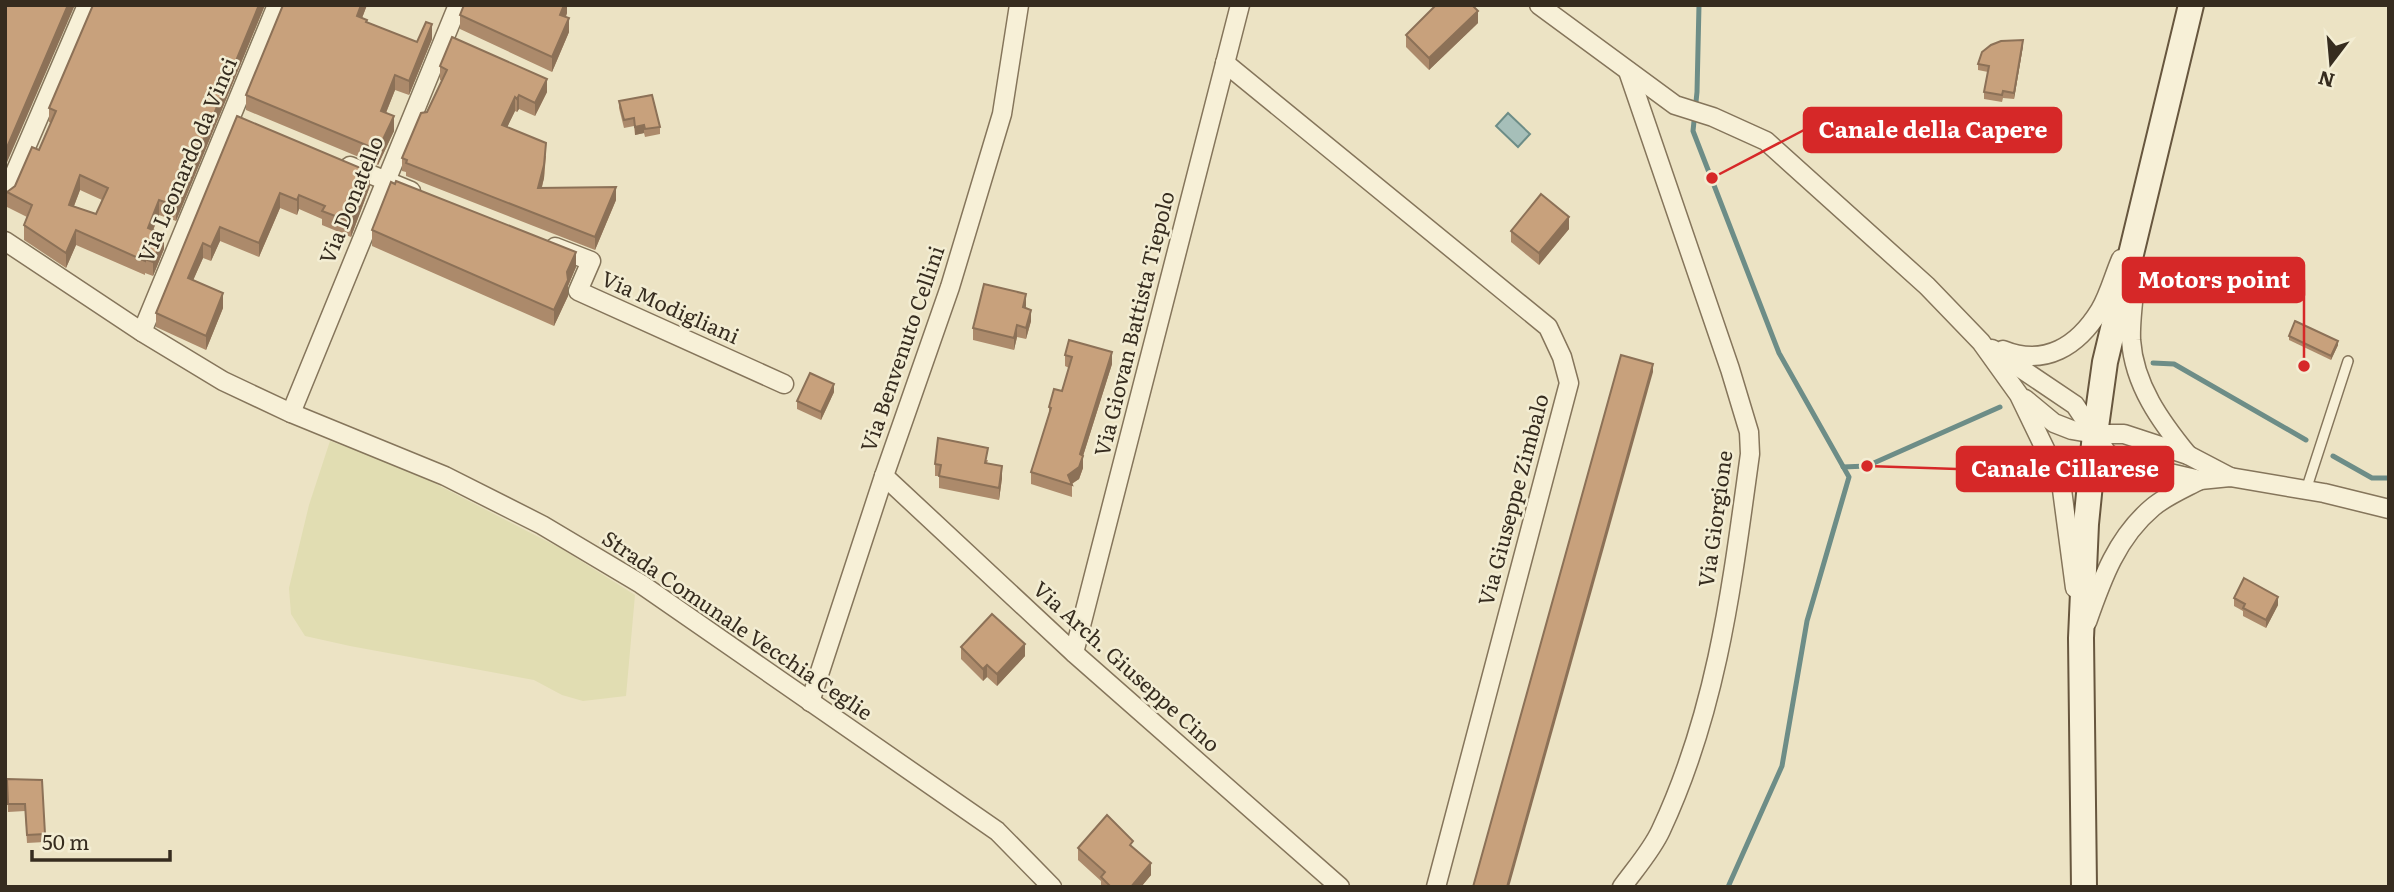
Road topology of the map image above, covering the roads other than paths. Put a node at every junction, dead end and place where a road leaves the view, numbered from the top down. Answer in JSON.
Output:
{"nodes":[{"id":1,"x":88,"y":5,"type":"edge"},
{"id":2,"x":277,"y":5,"type":"edge"},
{"id":3,"x":457,"y":5,"type":"edge"},
{"id":4,"x":1019,"y":5,"type":"edge"},
{"id":5,"x":1240,"y":5,"type":"edge"},
{"id":6,"x":1539,"y":5,"type":"edge"},
{"id":7,"x":2191,"y":5,"type":"edge"},
{"id":8,"x":1225,"y":63,"type":"junction"},
{"id":9,"x":1628,"y":71,"type":"junction"},
{"id":10,"x":334,"y":159,"type":"edge"},
{"id":11,"x":385,"y":180,"type":"junction"},
{"id":12,"x":423,"y":195,"type":"edge"},
{"id":13,"x":5,"y":196,"type":"edge"},
{"id":14,"x":2140,"y":210,"type":"junction"},
{"id":15,"x":5,"y":241,"type":"edge"},
{"id":16,"x":539,"y":241,"type":"edge"},
{"id":17,"x":142,"y":332,"type":"junction"},
{"id":18,"x":1981,"y":341,"type":"junction"},
{"id":19,"x":2348,"y":361,"type":"dead end"},
{"id":20,"x":784,"y":384,"type":"dead end"},
{"id":21,"x":2019,"y":395,"type":"junction"},
{"id":22,"x":290,"y":413,"type":"junction"},
{"id":23,"x":2095,"y":434,"type":"junction"},
{"id":24,"x":2188,"y":455,"type":"junction"},
{"id":25,"x":884,"y":476,"type":"junction"},
{"id":26,"x":2230,"y":477,"type":"junction"},
{"id":27,"x":2200,"y":480,"type":"junction"},
{"id":28,"x":2306,"y":490,"type":"junction"},
{"id":29,"x":2389,"y":509,"type":"edge"},
{"id":30,"x":2081,"y":638,"type":"junction"},
{"id":31,"x":1074,"y":653,"type":"junction"},
{"id":32,"x":810,"y":702,"type":"junction"},
{"id":33,"x":1052,"y":887,"type":"edge"},
{"id":34,"x":1340,"y":887,"type":"edge"},
{"id":35,"x":1436,"y":887,"type":"edge"},
{"id":36,"x":1622,"y":887,"type":"edge"},
{"id":37,"x":2084,"y":887,"type":"edge"}],
"edges":[{"from":1,"to":13,"type":"street"},
{"from":2,"to":17,"type":"street","name":"Via Leonardo da Vinci"},
{"from":3,"to":11,"type":"street","name":"Via Donatello"},
{"from":4,"to":25,"type":"street","name":"Via Benvenuto Cellini"},
{"from":5,"to":8,"type":"street","name":"Via Giovan Battista Tiepolo"},
{"from":6,"to":9,"type":"street"},
{"from":7,"to":14,"type":"main road"},
{"from":8,"to":31,"type":"street","name":"Via Giovan Battista Tiepolo"},
{"from":8,"to":35,"type":"street","name":"Via Giuseppe Zimbalo"},
{"from":9,"to":18,"type":"street"},
{"from":9,"to":36,"type":"street","name":"Via Giorgione"},
{"from":10,"to":11,"type":"street"},
{"from":11,"to":12,"type":"street"},
{"from":11,"to":22,"type":"street","name":"Via Donatello"},
{"from":14,"to":18,"type":"street"},
{"from":14,"to":23,"type":"main road"},
{"from":14,"to":24,"type":"street"},
{"from":15,"to":17,"type":"street","name":"Strada Comunale Vecchia Ceglie"},
{"from":16,"to":20,"type":"street","name":"Via Modigliani"},
{"from":17,"to":22,"type":"street","name":"Strada Comunale Vecchia Ceglie"},
{"from":18,"to":21,"type":"street"},
{"from":18,"to":23,"type":"street"},
{"from":19,"to":28,"type":"lane"},
{"from":21,"to":23,"type":"street"},
{"from":21,"to":30,"type":"street"},
{"from":22,"to":32,"type":"street","name":"Strada Comunale Vecchia Ceglie"},
{"from":23,"to":24,"type":"street"},
{"from":23,"to":27,"type":"street"},
{"from":23,"to":30,"type":"main road"},
{"from":24,"to":26,"type":"street"},
{"from":25,"to":31,"type":"street","name":"Via Arch. Giuseppe Cino"},
{"from":25,"to":32,"type":"street","name":"Via Benvenuto Cellini"},
{"from":26,"to":27,"type":"street"},
{"from":26,"to":28,"type":"street"},
{"from":27,"to":30,"type":"street"},
{"from":28,"to":29,"type":"street"},
{"from":30,"to":37,"type":"main road"},
{"from":31,"to":34,"type":"street","name":"Via Arch. Giuseppe Cino"},
{"from":32,"to":33,"type":"street","name":"Strada Comunale Vecchia Ceglie"}]}
